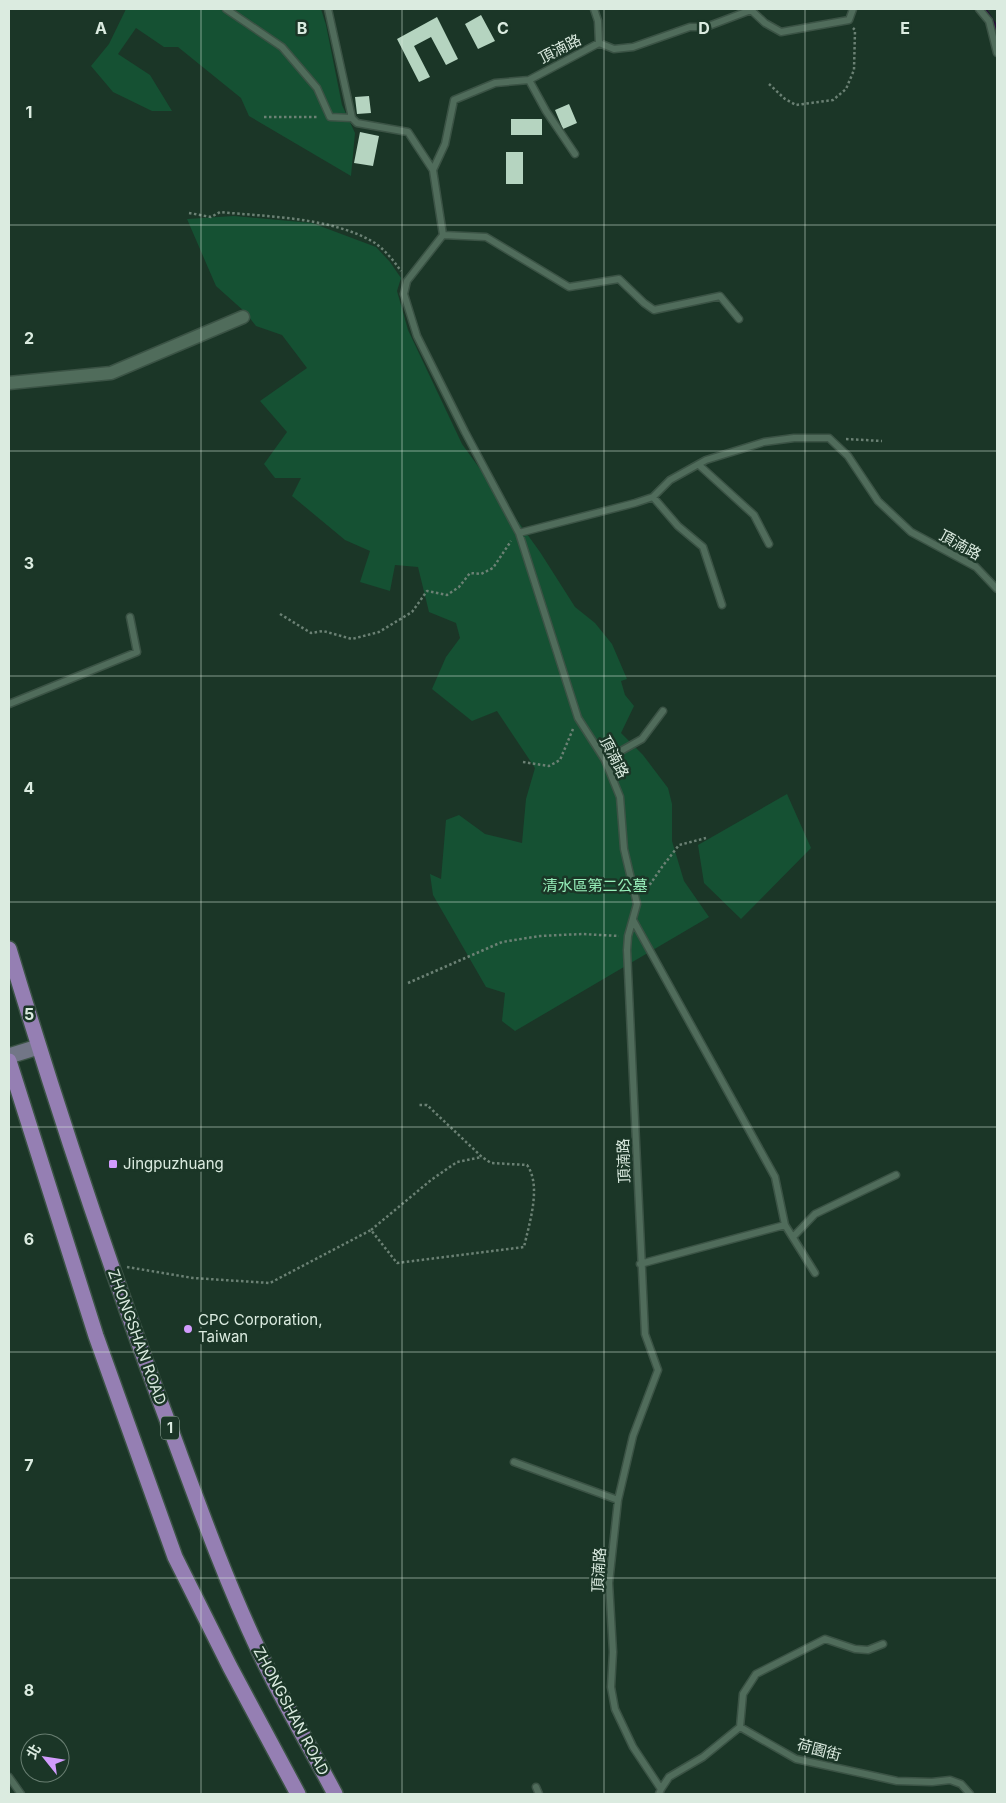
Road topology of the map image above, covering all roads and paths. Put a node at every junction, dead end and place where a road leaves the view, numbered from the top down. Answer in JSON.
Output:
{"nodes":[{"id":1,"x":226,"y":9,"type":"edge"},
{"id":2,"x":328,"y":9,"type":"edge"},
{"id":3,"x":594,"y":9,"type":"edge"},
{"id":4,"x":853,"y":9,"type":"edge"},
{"id":5,"x":979,"y":9,"type":"edge"},
{"id":6,"x":848,"y":20,"type":"junction"},
{"id":7,"x":599,"y":43,"type":"junction"},
{"id":8,"x":997,"y":53,"type":"edge"},
{"id":9,"x":529,"y":80,"type":"junction"},
{"id":10,"x":769,"y":84,"type":"dead end"},
{"id":11,"x":330,"y":116,"type":"junction"},
{"id":12,"x":264,"y":117,"type":"dead end"},
{"id":13,"x":352,"y":118,"type":"junction"},
{"id":14,"x":575,"y":154,"type":"dead end"},
{"id":15,"x":433,"y":170,"type":"junction"},
{"id":16,"x":190,"y":213,"type":"dead end"},
{"id":17,"x":443,"y":235,"type":"junction"},
{"id":18,"x":407,"y":281,"type":"junction"},
{"id":19,"x":244,"y":317,"type":"dead end"},
{"id":20,"x":739,"y":319,"type":"dead end"},
{"id":21,"x":9,"y":383,"type":"edge"},
{"id":22,"x":830,"y":438,"type":"junction"},
{"id":23,"x":882,"y":441,"type":"dead end"},
{"id":24,"x":699,"y":465,"type":"junction"},
{"id":25,"x":653,"y":497,"type":"junction"},
{"id":26,"x":519,"y":533,"type":"junction"},
{"id":27,"x":769,"y":544,"type":"dead end"},
{"id":28,"x":997,"y":589,"type":"edge"},
{"id":29,"x":722,"y":605,"type":"dead end"},
{"id":30,"x":280,"y":614,"type":"dead end"},
{"id":31,"x":130,"y":617,"type":"dead end"},
{"id":32,"x":9,"y":704,"type":"edge"},
{"id":33,"x":663,"y":711,"type":"dead end"},
{"id":34,"x":578,"y":718,"type":"junction"},
{"id":35,"x":605,"y":760,"type":"junction"},
{"id":36,"x":523,"y":762,"type":"dead end"},
{"id":37,"x":706,"y":838,"type":"dead end"},
{"id":38,"x":637,"y":904,"type":"junction"},
{"id":39,"x":633,"y":920,"type":"junction"},
{"id":40,"x":628,"y":936,"type":"junction"},
{"id":41,"x":9,"y":949,"type":"edge"},
{"id":42,"x":408,"y":982,"type":"dead end"},
{"id":43,"x":38,"y":1047,"type":"junction"},
{"id":44,"x":9,"y":1056,"type":"edge"},
{"id":45,"x":9,"y":1061,"type":"edge"},
{"id":46,"x":418,"y":1105,"type":"dead end"},
{"id":47,"x":482,"y":1157,"type":"junction"},
{"id":48,"x":896,"y":1175,"type":"dead end"},
{"id":49,"x":785,"y":1225,"type":"junction"},
{"id":50,"x":371,"y":1230,"type":"junction"},
{"id":51,"x":793,"y":1238,"type":"junction"},
{"id":52,"x":111,"y":1264,"type":"junction"},
{"id":53,"x":640,"y":1264,"type":"junction"},
{"id":54,"x":815,"y":1272,"type":"dead end"},
{"id":55,"x":514,"y":1462,"type":"dead end"},
{"id":56,"x":618,"y":1500,"type":"junction"},
{"id":57,"x":883,"y":1644,"type":"dead end"},
{"id":58,"x":740,"y":1727,"type":"junction"},
{"id":59,"x":9,"y":1777,"type":"edge"},
{"id":60,"x":536,"y":1787,"type":"dead end"},
{"id":61,"x":660,"y":1792,"type":"edge"},
{"id":62,"x":21,"y":1794,"type":"edge"},
{"id":63,"x":298,"y":1794,"type":"edge"},
{"id":64,"x":335,"y":1794,"type":"edge"},
{"id":65,"x":539,"y":1794,"type":"edge"},
{"id":66,"x":970,"y":1794,"type":"edge"}],
"edges":[{"from":1,"to":11,"type":"lane"},
{"from":2,"to":13,"type":"lane"},
{"from":3,"to":7,"type":"lane"},
{"from":4,"to":6,"type":"lane"},
{"from":5,"to":8,"type":"lane"},
{"from":6,"to":7,"type":"lane","name":"頂湳路"},
{"from":6,"to":10,"type":"path"},
{"from":7,"to":9,"type":"lane","name":"頂湳路"},
{"from":9,"to":14,"type":"lane"},
{"from":9,"to":15,"type":"lane","name":"頂湳路"},
{"from":11,"to":12,"type":"path"},
{"from":11,"to":13,"type":"lane"},
{"from":13,"to":15,"type":"lane"},
{"from":15,"to":17,"type":"lane"},
{"from":16,"to":18,"type":"path"},
{"from":17,"to":18,"type":"lane"},
{"from":17,"to":20,"type":"lane"},
{"from":18,"to":26,"type":"lane","name":"頂湳路"},
{"from":19,"to":21,"type":"street"},
{"from":22,"to":23,"type":"path"},
{"from":22,"to":24,"type":"lane"},
{"from":22,"to":28,"type":"lane","name":"頂湳路"},
{"from":24,"to":25,"type":"lane"},
{"from":24,"to":27,"type":"lane"},
{"from":25,"to":26,"type":"lane"},
{"from":25,"to":29,"type":"lane"},
{"from":26,"to":30,"type":"path"},
{"from":26,"to":34,"type":"lane","name":"頂湳路"},
{"from":31,"to":32,"type":"lane"},
{"from":33,"to":35,"type":"lane"},
{"from":34,"to":35,"type":"lane","name":"頂湳路"},
{"from":34,"to":36,"type":"path"},
{"from":35,"to":38,"type":"lane","name":"頂湳路"},
{"from":37,"to":38,"type":"path"},
{"from":38,"to":39,"type":"lane","name":"頂湳路"},
{"from":39,"to":40,"type":"lane","name":"頂湳路"},
{"from":39,"to":49,"type":"lane"},
{"from":40,"to":42,"type":"path"},
{"from":40,"to":53,"type":"lane","name":"頂湳路"},
{"from":41,"to":43,"type":"main road","name":"ZHONGSHAN ROAD","number":"1"},
{"from":43,"to":44,"type":"street"},
{"from":43,"to":52,"type":"main road","name":"ZHONGSHAN ROAD","number":"1"},
{"from":45,"to":63,"type":"main road"},
{"from":46,"to":47,"type":"path"},
{"from":47,"to":50,"type":"path"},
{"from":47,"to":50,"type":"path"},
{"from":48,"to":51,"type":"lane"},
{"from":49,"to":51,"type":"lane"},
{"from":49,"to":53,"type":"lane"},
{"from":50,"to":52,"type":"path"},
{"from":51,"to":54,"type":"lane"},
{"from":52,"to":64,"type":"main road","name":"ZHONGSHAN ROAD","number":"1"},
{"from":53,"to":56,"type":"lane","name":"頂湳路"},
{"from":55,"to":56,"type":"lane"},
{"from":56,"to":61,"type":"lane","name":"頂湳路"},
{"from":57,"to":58,"type":"lane"},
{"from":58,"to":61,"type":"lane"},
{"from":58,"to":66,"type":"lane","name":"荷園街"},
{"from":59,"to":62,"type":"lane"},
{"from":60,"to":65,"type":"lane"}]}
